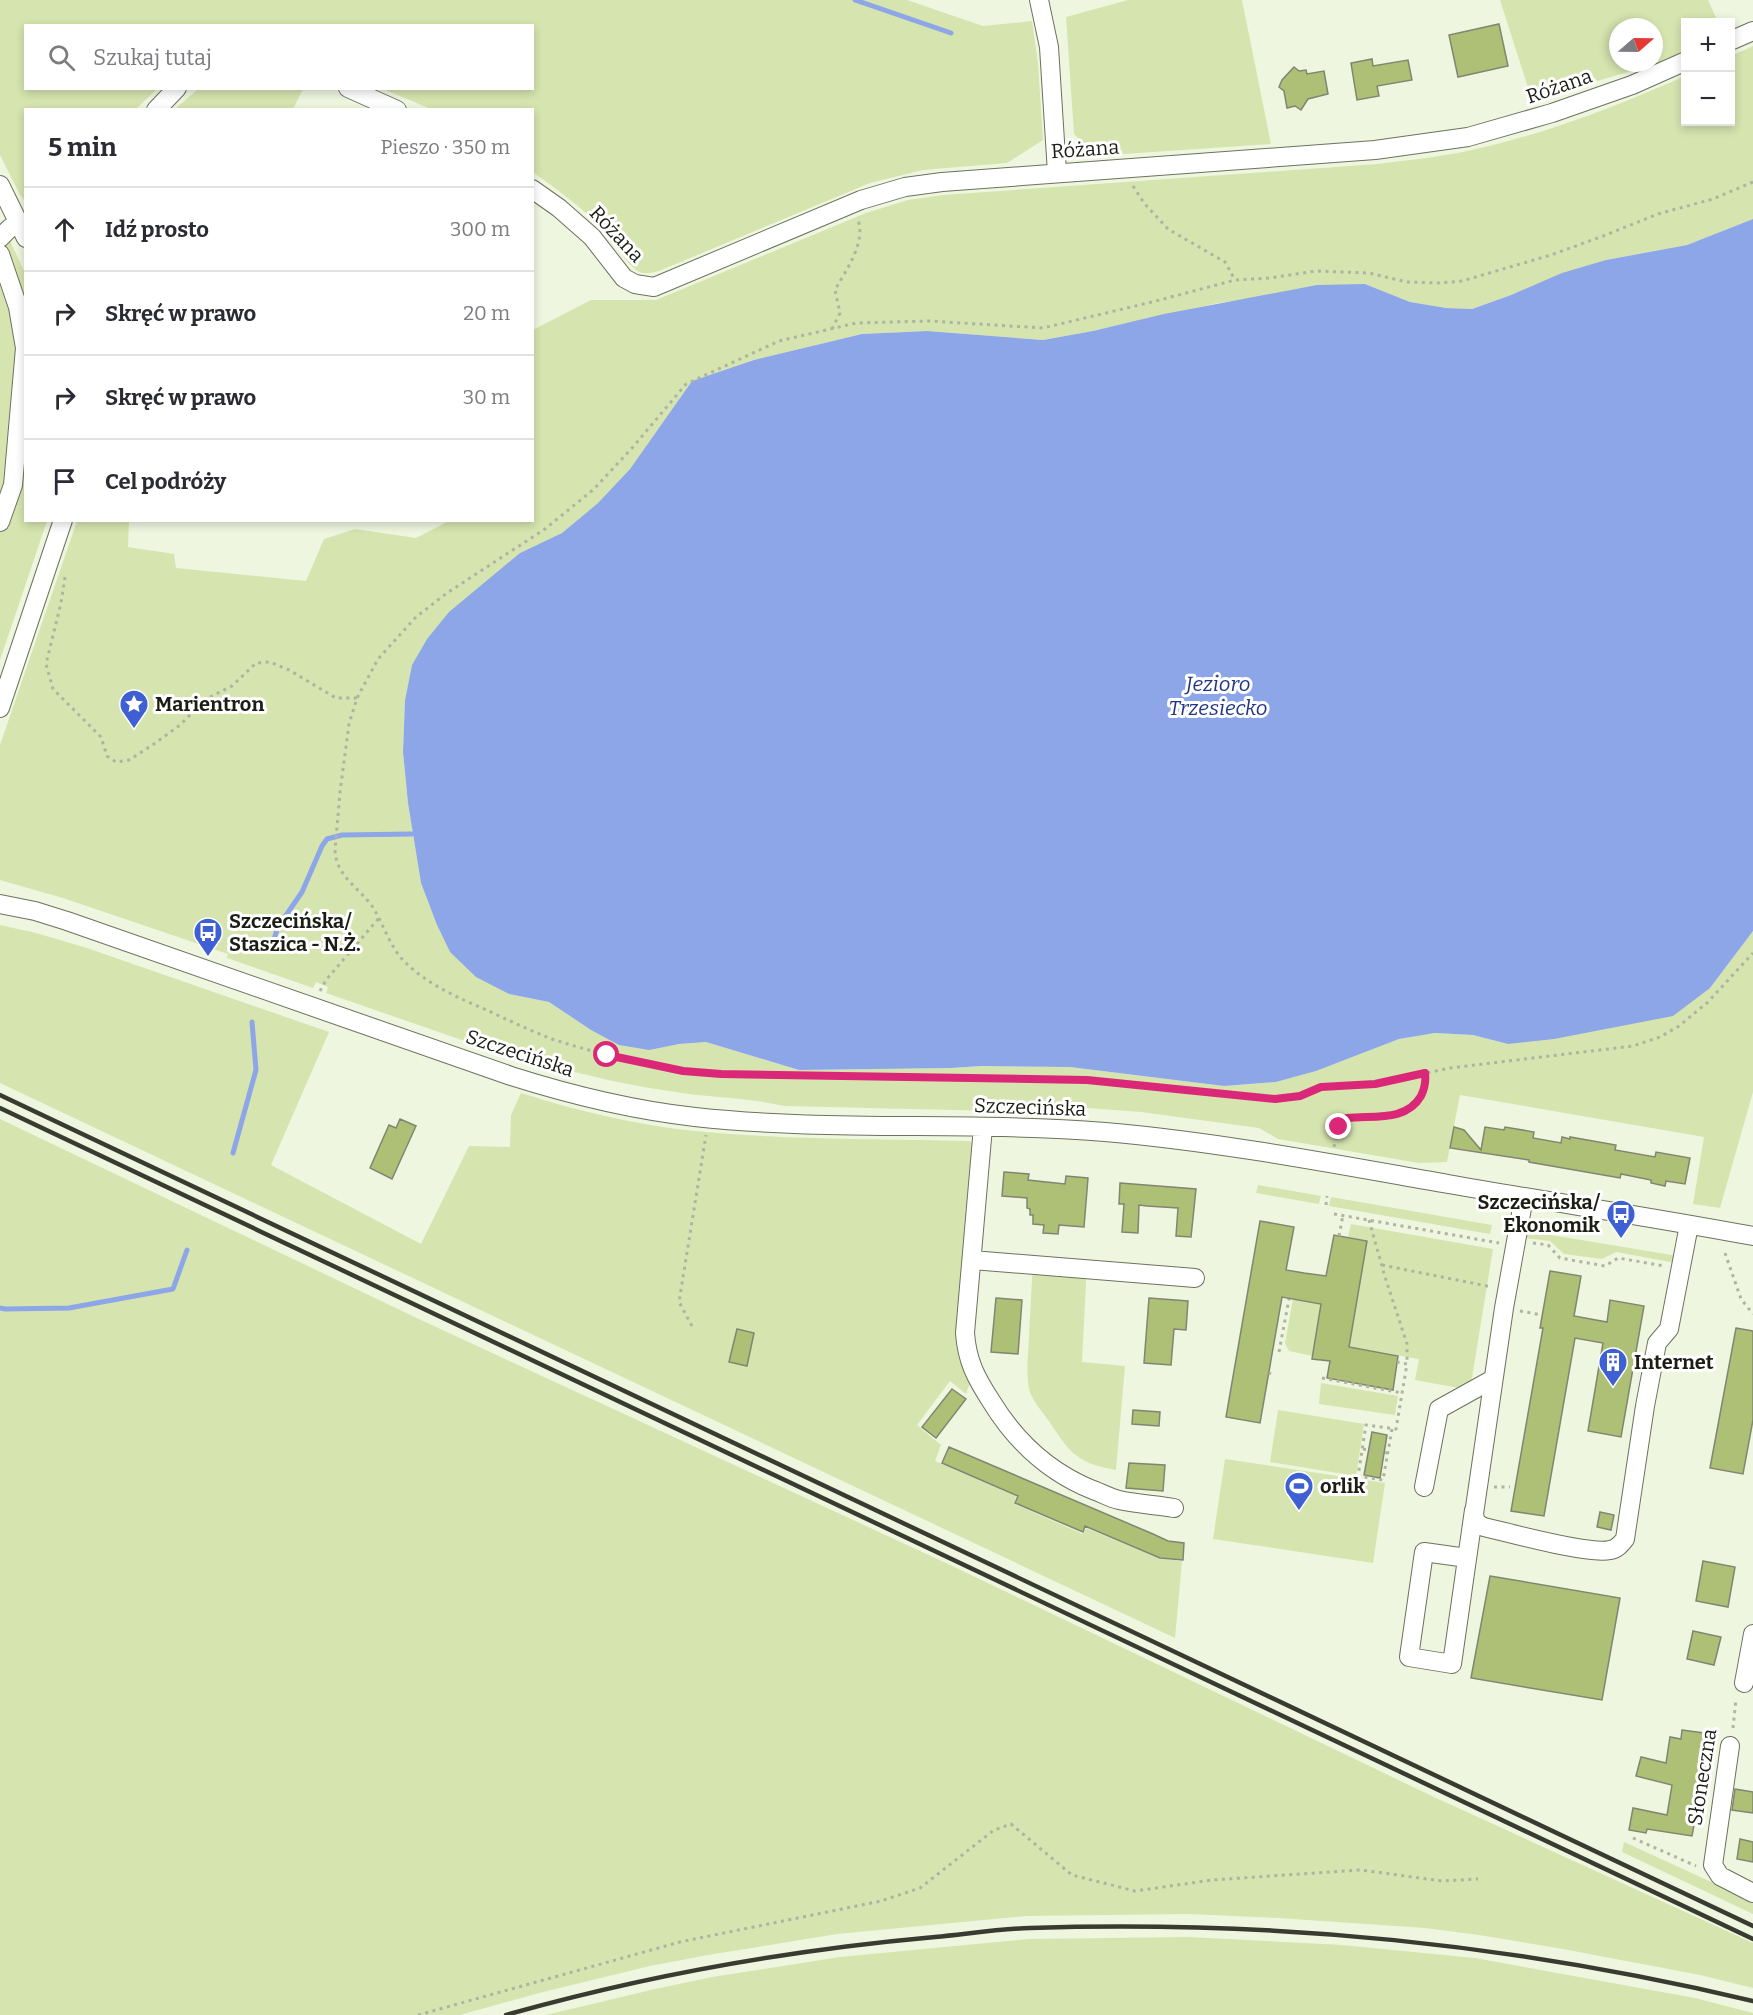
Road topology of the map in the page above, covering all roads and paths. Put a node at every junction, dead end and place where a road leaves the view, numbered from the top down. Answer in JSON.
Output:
{"nodes":[{"id":1,"x":1039,"y":0,"type":"edge"},
{"id":2,"x":1753,"y":30,"type":"edge"},
{"id":3,"x":1735,"y":39,"type":"edge"},
{"id":4,"x":1681,"y":63,"type":"edge"},
{"id":5,"x":175,"y":90,"type":"edge"},
{"id":6,"x":352,"y":90,"type":"edge"},
{"id":7,"x":158,"y":108,"type":"edge"},
{"id":8,"x":393,"y":108,"type":"edge"},
{"id":9,"x":1122,"y":169,"type":"junction"},
{"id":10,"x":1057,"y":173,"type":"junction"},
{"id":11,"x":1753,"y":182,"type":"edge"},
{"id":12,"x":0,"y":185,"type":"edge"},
{"id":13,"x":534,"y":190,"type":"edge"},
{"id":14,"x":851,"y":205,"type":"junction"},
{"id":15,"x":22,"y":231,"type":"edge"},
{"id":16,"x":0,"y":238,"type":"edge"},
{"id":17,"x":0,"y":254,"type":"edge"},
{"id":18,"x":1235,"y":280,"type":"junction"},
{"id":19,"x":832,"y":329,"type":"junction"},
{"id":20,"x":0,"y":522,"type":"edge"},
{"id":21,"x":62,"y":522,"type":"edge"},
{"id":22,"x":66,"y":570,"type":"dead end"},
{"id":23,"x":357,"y":698,"type":"junction"},
{"id":24,"x":0,"y":708,"type":"edge"},
{"id":25,"x":0,"y":904,"type":"edge"},
{"id":26,"x":380,"y":918,"type":"junction"},
{"id":27,"x":1753,"y":953,"type":"edge"},
{"id":28,"x":316,"y":1000,"type":"junction"},
{"id":29,"x":1425,"y":1073,"type":"junction"},
{"id":30,"x":709,"y":1118,"type":"junction"},
{"id":31,"x":983,"y":1127,"type":"junction"},
{"id":32,"x":1333,"y":1152,"type":"dead end"},
{"id":33,"x":1327,"y":1197,"type":"dead end"},
{"id":34,"x":1524,"y":1197,"type":"junction"},
{"id":35,"x":1326,"y":1205,"type":"dead end"},
{"id":36,"x":1334,"y":1214,"type":"dead end"},
{"id":37,"x":1343,"y":1215,"type":"junction"},
{"id":38,"x":1369,"y":1220,"type":"junction"},
{"id":39,"x":1689,"y":1225,"type":"junction"},
{"id":40,"x":1339,"y":1236,"type":"dead end"},
{"id":41,"x":1753,"y":1236,"type":"edge"},
{"id":42,"x":1515,"y":1246,"type":"junction"},
{"id":43,"x":1725,"y":1253,"type":"dead end"},
{"id":44,"x":972,"y":1260,"type":"junction"},
{"id":45,"x":1382,"y":1265,"type":"junction"},
{"id":46,"x":1682,"y":1269,"type":"junction"},
{"id":47,"x":1195,"y":1278,"type":"dead end"},
{"id":48,"x":1507,"y":1290,"type":"junction"},
{"id":49,"x":1289,"y":1299,"type":"dead end"},
{"id":50,"x":1523,"y":1311,"type":"dead end"},
{"id":51,"x":1753,"y":1314,"type":"edge"},
{"id":52,"x":1542,"y":1315,"type":"dead end"},
{"id":53,"x":692,"y":1326,"type":"dead end"},
{"id":54,"x":1280,"y":1352,"type":"dead end"},
{"id":55,"x":1397,"y":1362,"type":"dead end"},
{"id":56,"x":1407,"y":1364,"type":"junction"},
{"id":57,"x":1322,"y":1378,"type":"dead end"},
{"id":58,"x":1493,"y":1379,"type":"junction"},
{"id":59,"x":1402,"y":1393,"type":"junction"},
{"id":60,"x":1392,"y":1429,"type":"junction"},
{"id":61,"x":1362,"y":1449,"type":"junction"},
{"id":62,"x":1388,"y":1453,"type":"junction"},
{"id":63,"x":1424,"y":1486,"type":"dead end"},
{"id":64,"x":1174,"y":1508,"type":"dead end"},
{"id":65,"x":1474,"y":1509,"type":"junction"},
{"id":66,"x":1484,"y":1527,"type":"junction"},
{"id":67,"x":1468,"y":1550,"type":"junction"},
{"id":68,"x":1753,"y":1634,"type":"edge"},
{"id":69,"x":1741,"y":1688,"type":"joint"},
{"id":70,"x":1730,"y":1746,"type":"joint"},
{"id":71,"x":1633,"y":1838,"type":"dead end"},
{"id":72,"x":1720,"y":1876,"type":"junction"},
{"id":73,"x":1478,"y":1879,"type":"dead end"},
{"id":74,"x":1753,"y":1893,"type":"edge"},
{"id":75,"x":418,"y":2015,"type":"edge"}],
"edges":[{"from":1,"to":10,"type":"street"},
{"from":2,"to":3,"type":"street"},
{"from":4,"to":9,"type":"street","name":"Różana"},
{"from":5,"to":7,"type":"street"},
{"from":6,"to":8,"type":"street"},
{"from":9,"to":10,"type":"street","name":"Różana"},
{"from":9,"to":18,"type":"path"},
{"from":10,"to":14,"type":"street","name":"Różana"},
{"from":11,"to":18,"type":"path"},
{"from":12,"to":15,"type":"street"},
{"from":13,"to":14,"type":"street","name":"Różana"},
{"from":14,"to":19,"type":"path"},
{"from":15,"to":16,"type":"street"},
{"from":17,"to":20,"type":"street"},
{"from":18,"to":19,"type":"path"},
{"from":19,"to":23,"type":"path"},
{"from":21,"to":24,"type":"street"},
{"from":22,"to":23,"type":"path"},
{"from":23,"to":26,"type":"path"},
{"from":25,"to":28,"type":"street","name":"Szczecińska"},
{"from":26,"to":28,"type":"path"},
{"from":26,"to":29,"type":"path"},
{"from":27,"to":29,"type":"path"},
{"from":28,"to":30,"type":"street","name":"Szczecińska"},
{"from":29,"to":32,"type":"path"},
{"from":30,"to":31,"type":"street","name":"Szczecińska"},
{"from":30,"to":53,"type":"path"},
{"from":31,"to":34,"type":"street","name":"Szczecińska"},
{"from":31,"to":44,"type":"street"},
{"from":33,"to":35,"type":"path"},
{"from":34,"to":39,"type":"street","name":"Szczecińska"},
{"from":34,"to":42,"type":"street"},
{"from":36,"to":37,"type":"path"},
{"from":37,"to":38,"type":"path"},
{"from":37,"to":40,"type":"path"},
{"from":38,"to":42,"type":"path"},
{"from":38,"to":45,"type":"path"},
{"from":39,"to":41,"type":"street","name":"Szczecińska"},
{"from":39,"to":46,"type":"street"},
{"from":42,"to":46,"type":"path"},
{"from":42,"to":48,"type":"street"},
{"from":43,"to":51,"type":"path"},
{"from":44,"to":47,"type":"street"},
{"from":44,"to":64,"type":"street"},
{"from":45,"to":48,"type":"path"},
{"from":45,"to":56,"type":"path"},
{"from":46,"to":66,"type":"street"},
{"from":48,"to":58,"type":"street"},
{"from":49,"to":54,"type":"path"},
{"from":50,"to":52,"type":"path"},
{"from":55,"to":56,"type":"path"},
{"from":56,"to":59,"type":"path"},
{"from":57,"to":59,"type":"path"},
{"from":58,"to":63,"type":"street"},
{"from":58,"to":65,"type":"street"},
{"from":59,"to":60,"type":"path"},
{"from":60,"to":61,"type":"path"},
{"from":60,"to":62,"type":"path"},
{"from":61,"to":62,"type":"path"},
{"from":61,"to":62,"type":"path"},
{"from":65,"to":66,"type":"street"},
{"from":65,"to":67,"type":"street"},
{"from":66,"to":67,"type":"street"},
{"from":67,"to":67,"type":"street"},
{"from":68,"to":69,"type":"street"},
{"from":69,"to":70,"type":"path","name":"Słoneczna"},
{"from":70,"to":72,"type":"street","name":"Słoneczna"},
{"from":71,"to":72,"type":"path"},
{"from":72,"to":74,"type":"street"},
{"from":73,"to":75,"type":"path"}]}
